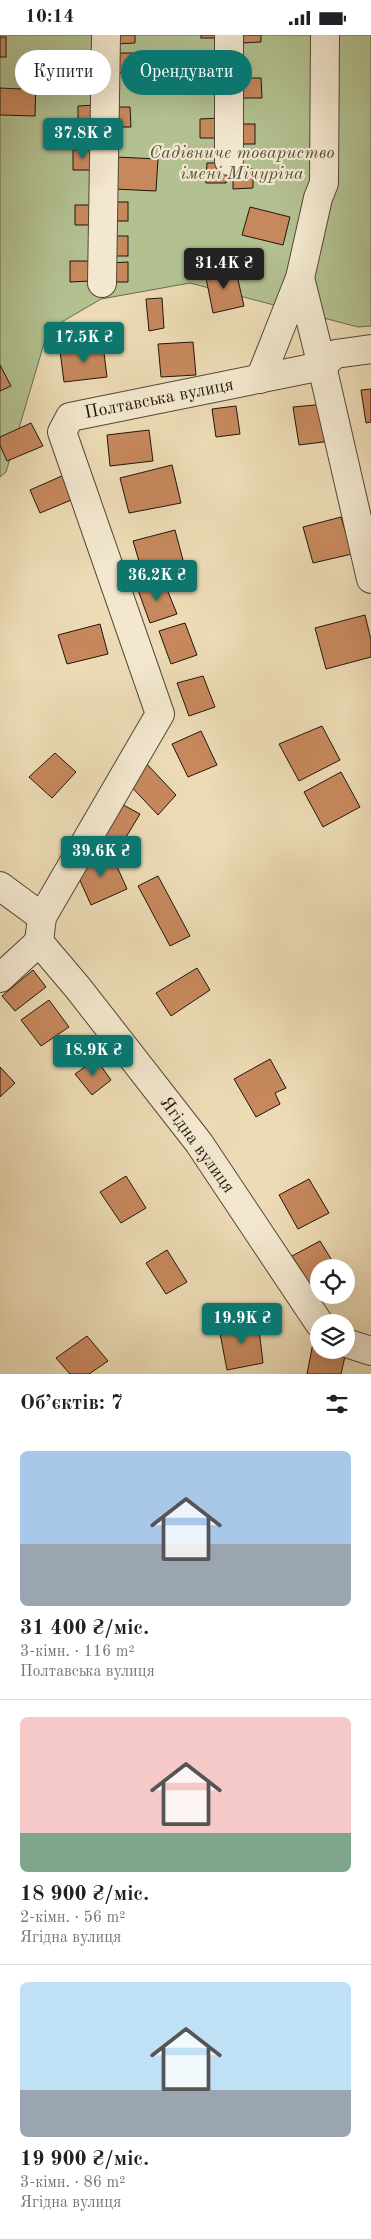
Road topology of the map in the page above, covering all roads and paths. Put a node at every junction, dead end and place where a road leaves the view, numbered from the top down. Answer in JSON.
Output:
{"nodes":[{"id":1,"x":106,"y":35,"type":"edge"},
{"id":2,"x":230,"y":35,"type":"edge"},
{"id":3,"x":325,"y":35,"type":"edge"},
{"id":4,"x":229,"y":161,"type":"dead end"},
{"id":5,"x":300,"y":278,"type":"junction"},
{"id":6,"x":102,"y":283,"type":"dead end"},
{"id":7,"x":371,"y":349,"type":"edge"},
{"id":8,"x":322,"y":366,"type":"junction"},
{"id":9,"x":260,"y":379,"type":"junction"},
{"id":10,"x":371,"y":579,"type":"edge"},
{"id":11,"x":0,"y":885,"type":"edge"},
{"id":12,"x":40,"y":929,"type":"junction"},
{"id":13,"x":0,"y":978,"type":"edge"},
{"id":14,"x":313,"y":1314,"type":"edge"},
{"id":15,"x":355,"y":1346,"type":"edge"},
{"id":16,"x":371,"y":1351,"type":"edge"}],
"edges":[{"from":1,"to":6,"type":"street"},
{"from":2,"to":4,"type":"street"},
{"from":3,"to":5,"type":"street"},
{"from":5,"to":8,"type":"street"},
{"from":5,"to":9,"type":"street"},
{"from":7,"to":8,"type":"street","name":"Полтавська вулиця"},
{"from":8,"to":9,"type":"street","name":"Полтавська вулиця"},
{"from":8,"to":10,"type":"street"},
{"from":9,"to":12,"type":"street","name":"Полтавська вулиця"},
{"from":11,"to":12,"type":"street","name":"Ягідна вулиця"},
{"from":12,"to":13,"type":"street","name":"Полтавська вулиця"},
{"from":12,"to":14,"type":"street","name":"Ягідна вулиця"},
{"from":15,"to":16,"type":"street"}]}
